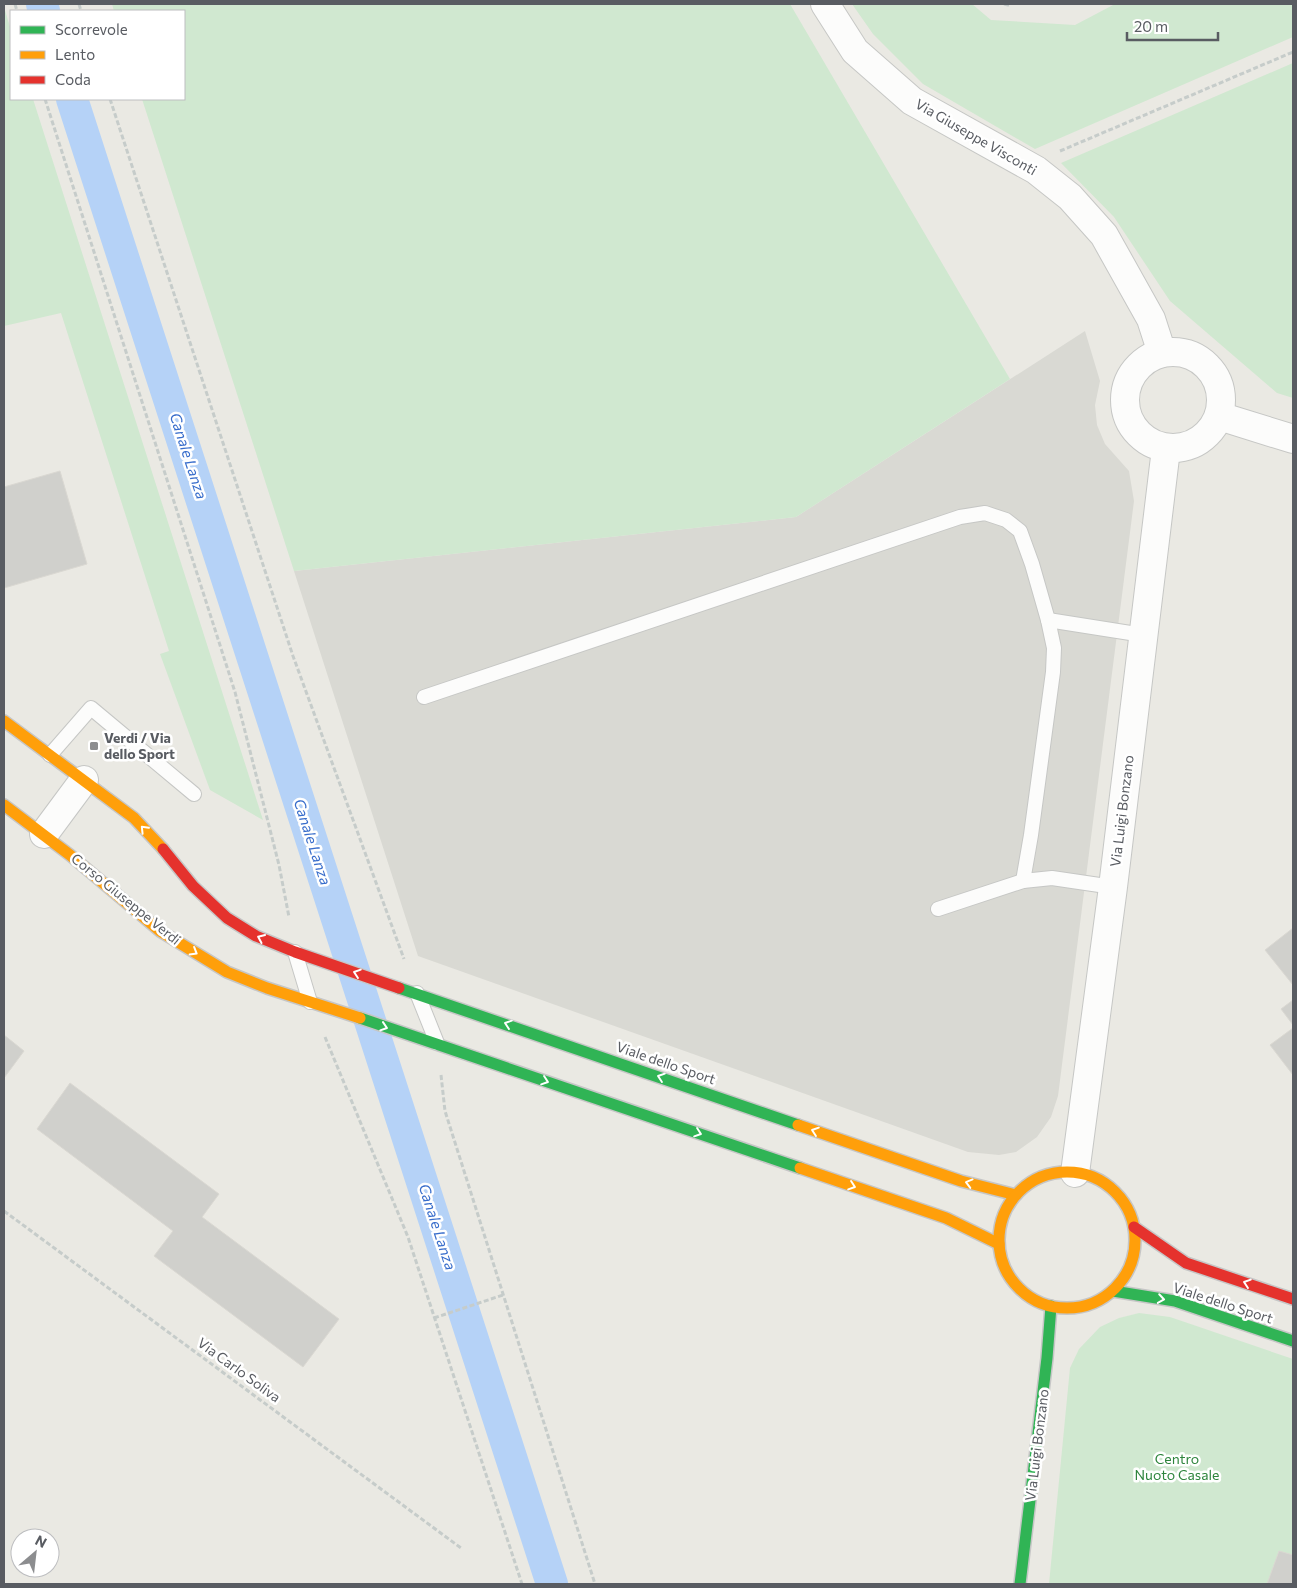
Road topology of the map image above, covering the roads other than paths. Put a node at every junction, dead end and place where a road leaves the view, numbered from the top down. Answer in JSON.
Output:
{"nodes":[{"id":1,"x":825,"y":4,"type":"edge"},
{"id":2,"x":1162,"y":353,"type":"junction"},
{"id":3,"x":1219,"y":416,"type":"junction"},
{"id":4,"x":1293,"y":439,"type":"edge"},
{"id":5,"x":1166,"y":449,"type":"junction"},
{"id":6,"x":1048,"y":620,"type":"junction"},
{"id":7,"x":1143,"y":635,"type":"junction"},
{"id":8,"x":424,"y":697,"type":"dead end"},
{"id":9,"x":4,"y":721,"type":"edge"},
{"id":10,"x":50,"y":755,"type":"junction"},
{"id":11,"x":84,"y":780,"type":"junction"},
{"id":12,"x":194,"y":794,"type":"dead end"},
{"id":13,"x":4,"y":805,"type":"edge"},
{"id":14,"x":44,"y":834,"type":"junction"},
{"id":15,"x":1022,"y":881,"type":"junction"},
{"id":16,"x":1113,"y":887,"type":"junction"},
{"id":17,"x":938,"y":909,"type":"dead end"},
{"id":18,"x":301,"y":954,"type":"junction"},
{"id":19,"x":410,"y":991,"type":"junction"},
{"id":20,"x":316,"y":1004,"type":"junction"},
{"id":21,"x":438,"y":1044,"type":"junction"},
{"id":22,"x":1075,"y":1173,"type":"junction"},
{"id":23,"x":1016,"y":1195,"type":"junction"},
{"id":24,"x":1134,"y":1227,"type":"junction"},
{"id":25,"x":999,"y":1244,"type":"junction"},
{"id":26,"x":1113,"y":1291,"type":"junction"},
{"id":27,"x":1293,"y":1299,"type":"edge"},
{"id":28,"x":1051,"y":1306,"type":"junction"},
{"id":29,"x":1293,"y":1341,"type":"edge"},
{"id":30,"x":1020,"y":1584,"type":"edge"}],
"edges":[{"from":1,"to":2,"type":"street","name":"Via Giuseppe Visconti"},
{"from":2,"to":3,"type":"street"},
{"from":2,"to":5,"type":"street"},
{"from":3,"to":4,"type":"street"},
{"from":3,"to":5,"type":"street"},
{"from":5,"to":7,"type":"street","name":"Via Luigi Bonzano"},
{"from":6,"to":7,"type":"lane"},
{"from":6,"to":8,"type":"lane"},
{"from":6,"to":15,"type":"lane"},
{"from":7,"to":16,"type":"street","name":"Via Luigi Bonzano"},
{"from":9,"to":10,"type":"street"},
{"from":10,"to":11,"type":"street"},
{"from":10,"to":12,"type":"lane"},
{"from":11,"to":14,"type":"street"},
{"from":18,"to":11,"type":"street","one_way":true},
{"from":13,"to":14,"type":"street","name":"Corso Giuseppe Verdi"},
{"from":14,"to":20,"type":"street","name":"Corso Giuseppe Verdi","one_way":true},
{"from":15,"to":16,"type":"lane"},
{"from":15,"to":17,"type":"lane"},
{"from":16,"to":22,"type":"street","name":"Via Luigi Bonzano"},
{"from":19,"to":18,"type":"street","name":"Viale dello Sport","one_way":true},
{"from":18,"to":20,"type":"lane"},
{"from":19,"to":21,"type":"lane"},
{"from":23,"to":19,"type":"street","name":"Viale dello Sport","one_way":true},
{"from":20,"to":21,"type":"street","one_way":true},
{"from":21,"to":25,"type":"street","one_way":true},
{"from":22,"to":23,"type":"street"},
{"from":22,"to":24,"type":"street"},
{"from":23,"to":25,"type":"street"},
{"from":24,"to":26,"type":"street"},
{"from":27,"to":24,"type":"street","name":"Viale dello Sport","one_way":true},
{"from":25,"to":28,"type":"street"},
{"from":26,"to":28,"type":"street"},
{"from":26,"to":29,"type":"street","name":"Viale dello Sport","one_way":true},
{"from":28,"to":30,"type":"street","name":"Via Luigi Bonzano"}]}
